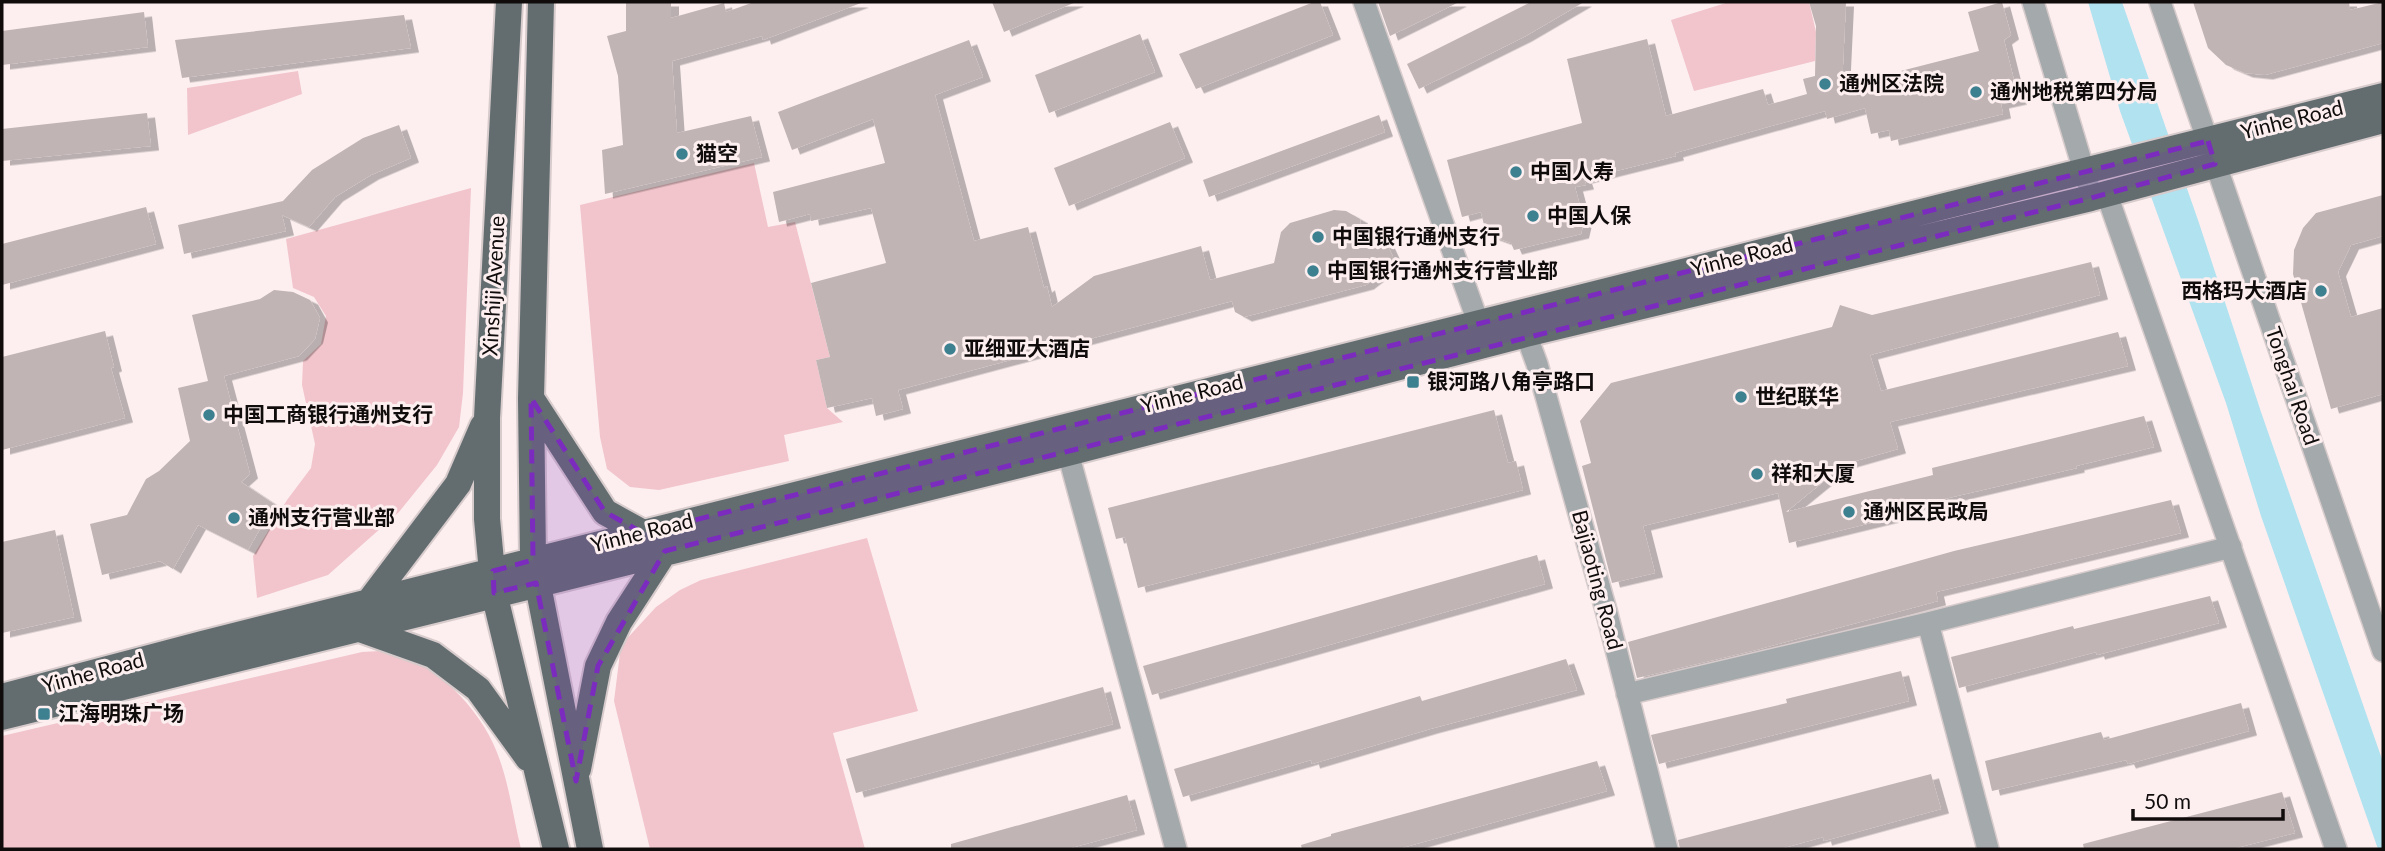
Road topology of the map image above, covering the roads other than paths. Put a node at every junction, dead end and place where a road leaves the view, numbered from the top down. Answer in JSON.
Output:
{"nodes":[{"id":1,"x":509,"y":2,"type":"edge"},
{"id":2,"x":541,"y":2,"type":"edge"},
{"id":3,"x":1364,"y":2,"type":"edge"},
{"id":4,"x":2033,"y":2,"type":"edge"},
{"id":5,"x":2160,"y":2,"type":"edge"},
{"id":6,"x":2383,"y":96,"type":"edge"},
{"id":7,"x":2383,"y":120,"type":"edge"},
{"id":8,"x":2211,"y":152,"type":"junction"},
{"id":9,"x":2084,"y":172,"type":"junction"},
{"id":10,"x":2099,"y":195,"type":"junction"},
{"id":11,"x":1524,"y":323,"type":"junction"},
{"id":12,"x":1482,"y":334,"type":"junction"},
{"id":13,"x":531,"y":398,"type":"junction"},
{"id":14,"x":487,"y":418,"type":"junction"},
{"id":15,"x":1068,"y":453,"type":"junction"},
{"id":16,"x":643,"y":533,"type":"junction"},
{"id":17,"x":2231,"y":547,"type":"junction"},
{"id":18,"x":665,"y":551,"type":"junction"},
{"id":19,"x":535,"y":572,"type":"junction"},
{"id":20,"x":493,"y":582,"type":"junction"},
{"id":21,"x":364,"y":616,"type":"junction"},
{"id":22,"x":1928,"y":623,"type":"junction"},
{"id":23,"x":2383,"y":651,"type":"edge"},
{"id":24,"x":1627,"y":694,"type":"junction"},
{"id":25,"x":2,"y":697,"type":"edge"},
{"id":26,"x":2,"y":716,"type":"edge"},
{"id":27,"x":536,"y":769,"type":"junction"},
{"id":28,"x":576,"y":781,"type":"junction"},
{"id":29,"x":556,"y":849,"type":"edge"},
{"id":30,"x":590,"y":849,"type":"edge"},
{"id":31,"x":1176,"y":849,"type":"edge"},
{"id":32,"x":1667,"y":849,"type":"edge"},
{"id":33,"x":1988,"y":849,"type":"edge"},
{"id":34,"x":2336,"y":849,"type":"edge"}],
"edges":[{"from":1,"to":14,"type":"main road","name":"Xinshiji Avenue"},
{"from":2,"to":13,"type":"main road","name":"Xinshiji Avenue"},
{"from":3,"to":12,"type":"street"},
{"from":4,"to":9,"type":"street"},
{"from":5,"to":8,"type":"street","name":"Tonghai Road"},
{"from":6,"to":8,"type":"main road","name":"Yinhe Road"},
{"from":7,"to":8,"type":"main road","name":"Yinhe Road"},
{"from":8,"to":9,"type":"main road","name":"Yinhe Road"},
{"from":8,"to":10,"type":"main road","name":"Yinhe Road"},
{"from":8,"to":23,"type":"street","name":"Tonghai Road"},
{"from":9,"to":10,"type":"street"},
{"from":9,"to":11,"type":"main road","name":"Yinhe Road"},
{"from":10,"to":11,"type":"main road","name":"Yinhe Road"},
{"from":10,"to":17,"type":"street"},
{"from":11,"to":12,"type":"main road","name":"Yinhe Road"},
{"from":11,"to":24,"type":"street","name":"Bajiaoting Road"},
{"from":12,"to":15,"type":"main road","name":"Yinhe Road"},
{"from":12,"to":16,"type":"main road","name":"Yinhe Road"},
{"from":13,"to":16,"type":"main road"},
{"from":13,"to":19,"type":"main road","name":"Xinshiji Avenue"},
{"from":14,"to":20,"type":"main road","name":"Xinshiji Avenue"},
{"from":14,"to":21,"type":"main road"},
{"from":15,"to":18,"type":"main road","name":"Yinhe Road"},
{"from":15,"to":31,"type":"street"},
{"from":16,"to":19,"type":"main road","name":"Yinhe Road"},
{"from":17,"to":22,"type":"street"},
{"from":17,"to":34,"type":"street"},
{"from":18,"to":19,"type":"main road","name":"Yinhe Road"},
{"from":18,"to":28,"type":"main road"},
{"from":19,"to":20,"type":"main road","name":"Yinhe Road"},
{"from":19,"to":28,"type":"main road","name":"Xinshiji Avenue"},
{"from":20,"to":21,"type":"main road","name":"Yinhe Road"},
{"from":20,"to":27,"type":"main road","name":"Xinshiji Avenue"},
{"from":21,"to":25,"type":"main road","name":"Yinhe Road"},
{"from":21,"to":26,"type":"main road","name":"Yinhe Road"},
{"from":21,"to":27,"type":"main road"},
{"from":22,"to":24,"type":"street"},
{"from":22,"to":33,"type":"street"},
{"from":24,"to":32,"type":"street","name":"Bajiaoting Road"},
{"from":27,"to":29,"type":"main road","name":"Xinshiji Avenue"},
{"from":28,"to":30,"type":"main road","name":"Xinshiji Avenue"}]}
